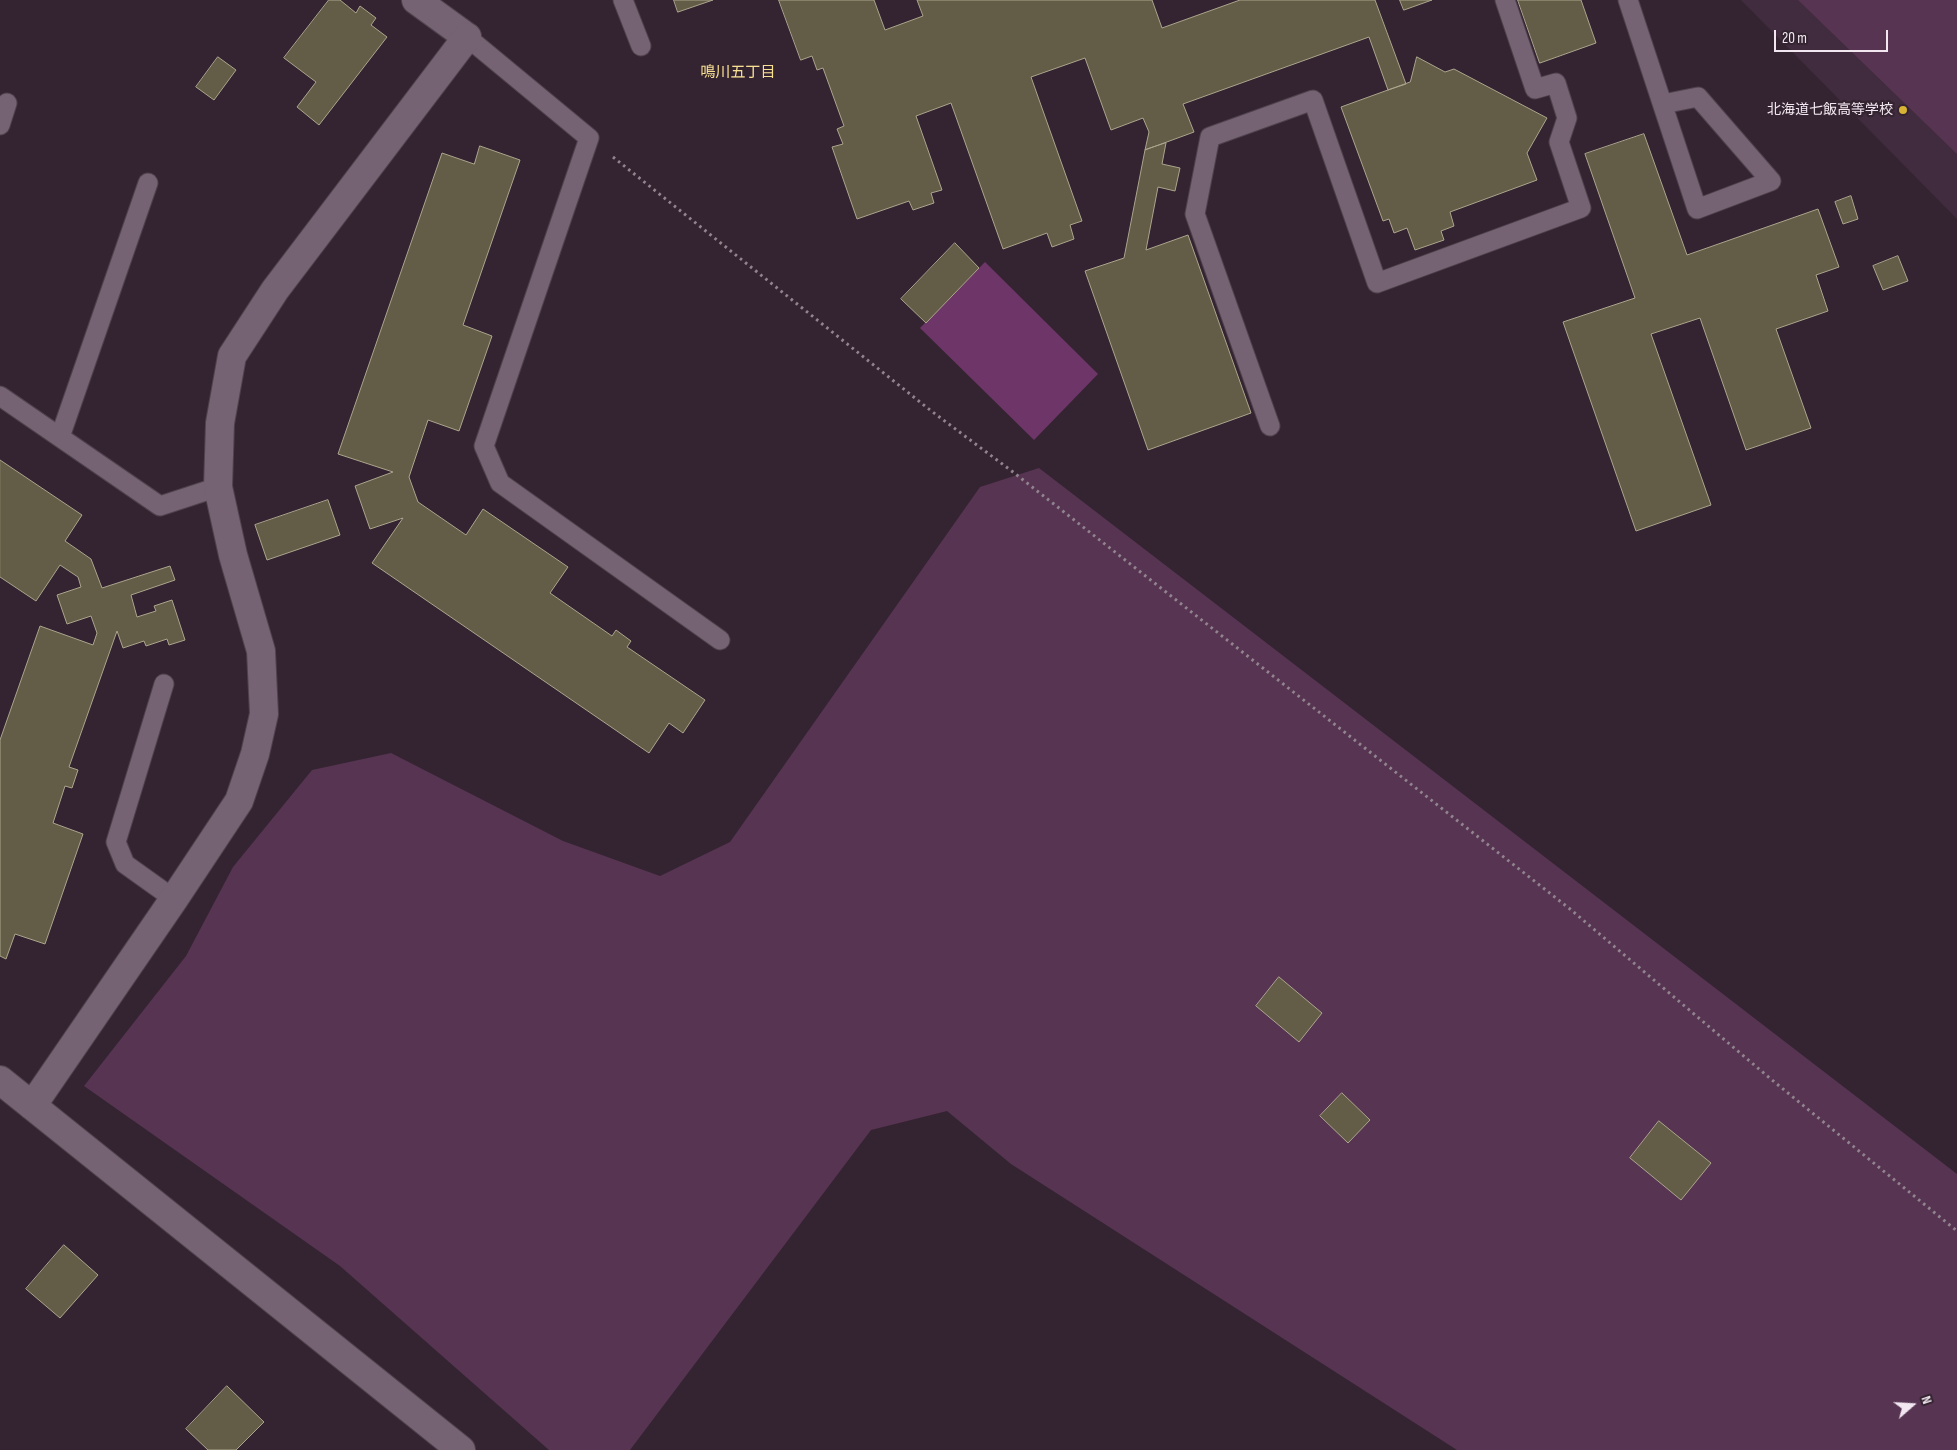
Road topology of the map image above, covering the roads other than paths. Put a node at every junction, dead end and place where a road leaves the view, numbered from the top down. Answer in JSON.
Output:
{"nodes":[{"id":1,"x":416,"y":0,"type":"edge"},
{"id":2,"x":623,"y":0,"type":"edge"},
{"id":3,"x":1505,"y":0,"type":"edge"},
{"id":4,"x":1628,"y":0,"type":"edge"},
{"id":5,"x":467,"y":37,"type":"junction"},
{"id":6,"x":640,"y":46,"type":"dead end"},
{"id":7,"x":7,"y":103,"type":"dead end"},
{"id":8,"x":1663,"y":104,"type":"junction"},
{"id":9,"x":0,"y":124,"type":"edge"},
{"id":10,"x":148,"y":183,"type":"dead end"},
{"id":11,"x":0,"y":396,"type":"edge"},
{"id":12,"x":1270,"y":426,"type":"dead end"},
{"id":13,"x":60,"y":437,"type":"junction"},
{"id":14,"x":218,"y":487,"type":"junction"},
{"id":15,"x":720,"y":640,"type":"dead end"},
{"id":16,"x":164,"y":684,"type":"dead end"},
{"id":17,"x":174,"y":899,"type":"junction"},
{"id":18,"x":0,"y":1080,"type":"edge"},
{"id":19,"x":32,"y":1106,"type":"junction"},
{"id":20,"x":461,"y":1450,"type":"edge"}],
"edges":[{"from":1,"to":5,"type":"street"},
{"from":2,"to":6,"type":"lane"},
{"from":3,"to":12,"type":"lane"},
{"from":4,"to":8,"type":"lane"},
{"from":5,"to":14,"type":"street"},
{"from":5,"to":15,"type":"lane"},
{"from":7,"to":9,"type":"lane"},
{"from":8,"to":8,"type":"lane"},
{"from":10,"to":13,"type":"lane"},
{"from":11,"to":13,"type":"lane"},
{"from":13,"to":14,"type":"lane"},
{"from":14,"to":17,"type":"street"},
{"from":16,"to":17,"type":"lane"},
{"from":17,"to":19,"type":"street"},
{"from":18,"to":19,"type":"street"},
{"from":19,"to":20,"type":"street"}]}
